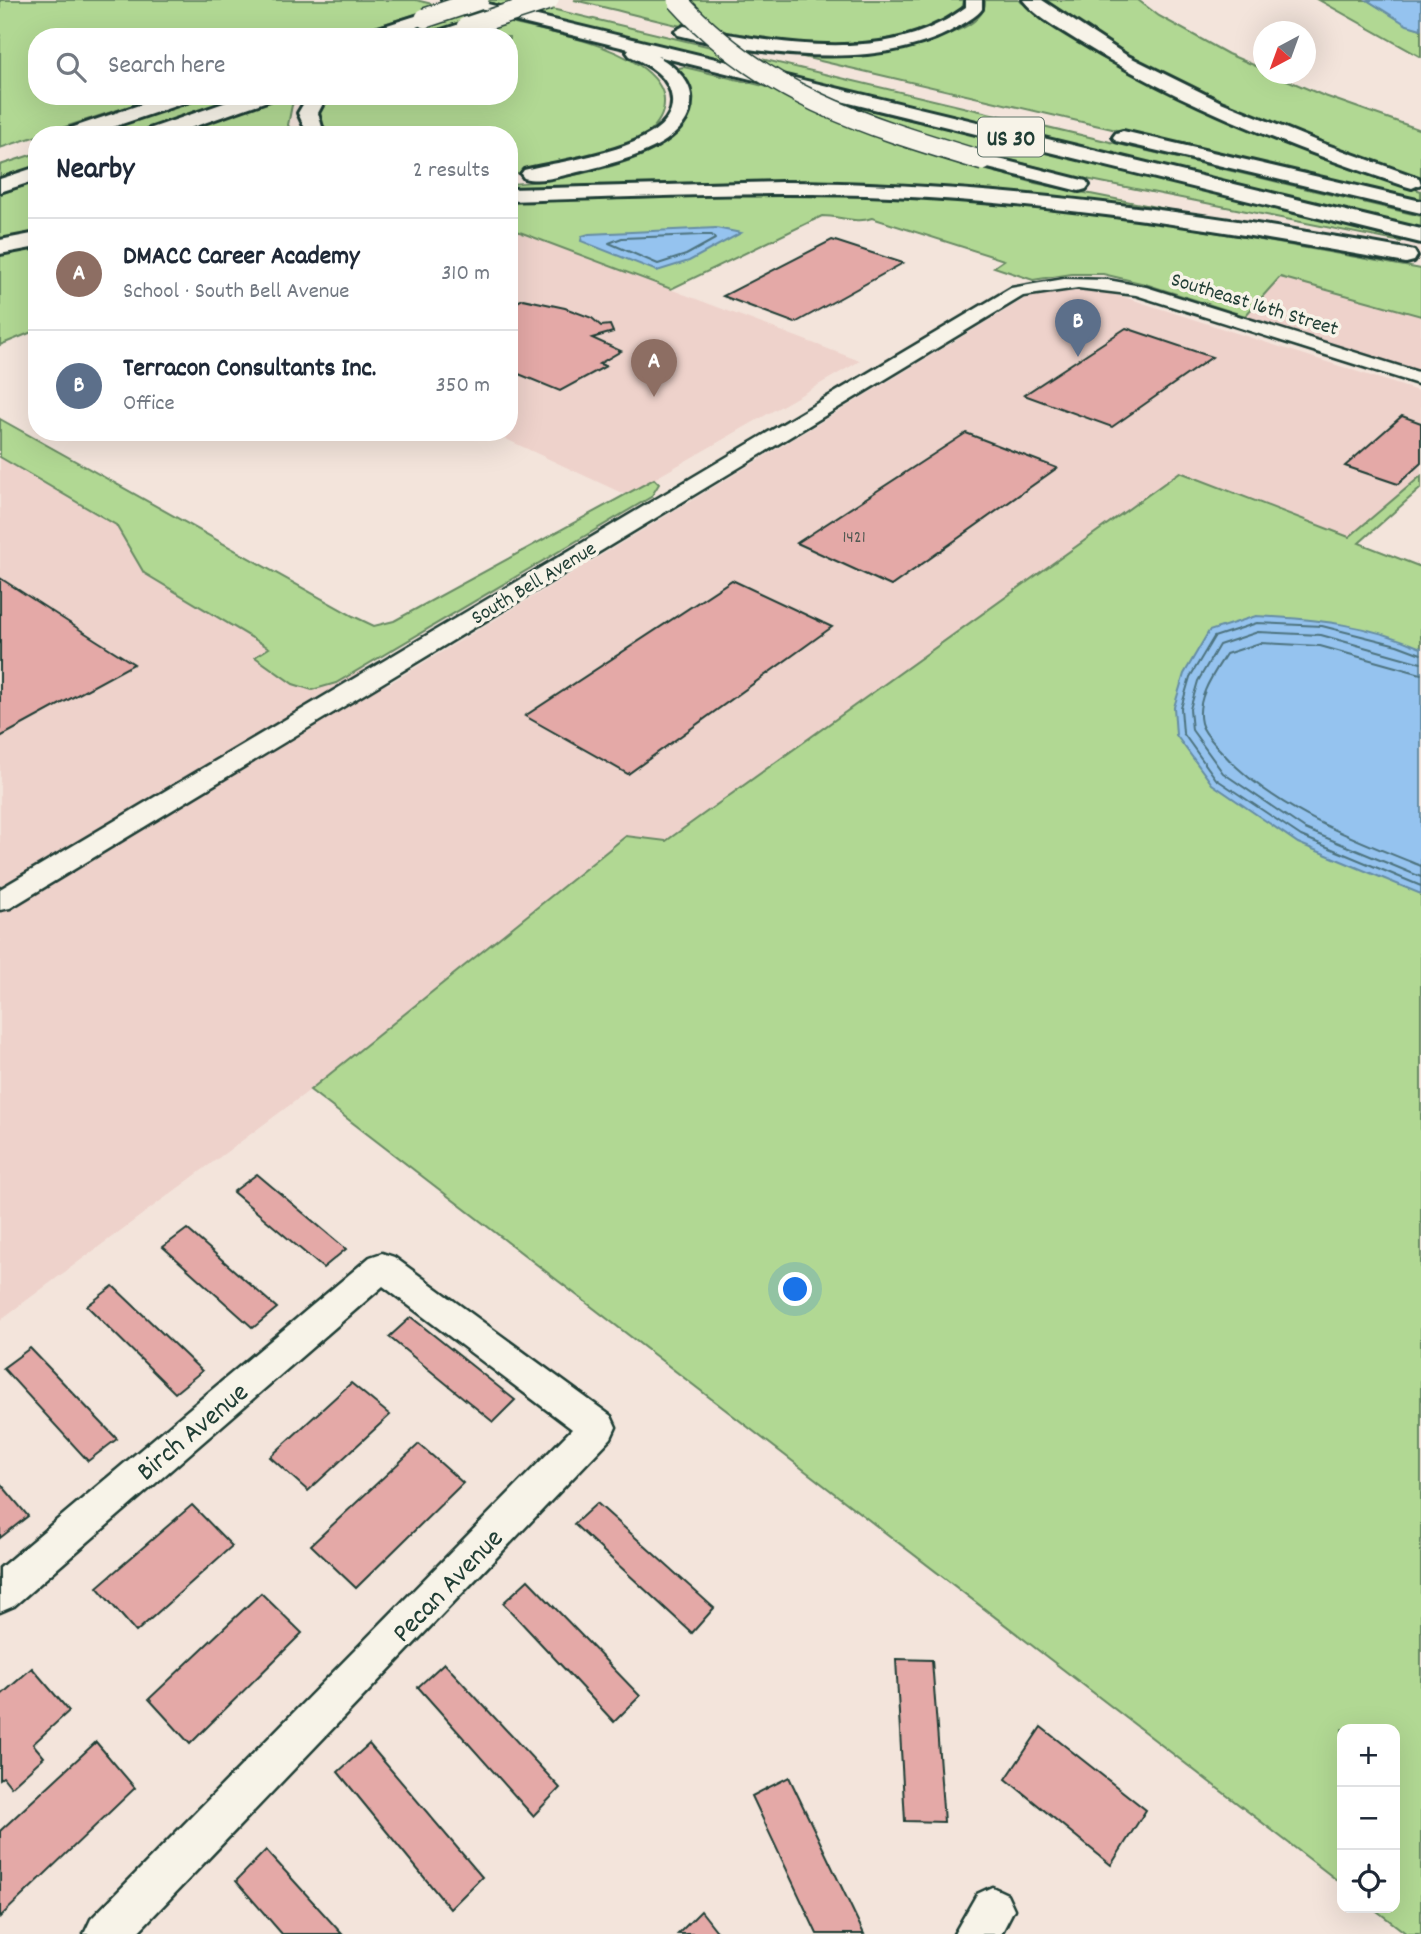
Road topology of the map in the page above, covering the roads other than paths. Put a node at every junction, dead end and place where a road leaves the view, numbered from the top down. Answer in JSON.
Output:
{"nodes":[{"id":1,"x":450,"y":0,"type":"edge"},
{"id":2,"x":479,"y":0,"type":"edge"},
{"id":3,"x":543,"y":0,"type":"edge"},
{"id":4,"x":549,"y":0,"type":"edge"},
{"id":5,"x":677,"y":0,"type":"edge"},
{"id":6,"x":974,"y":0,"type":"edge"},
{"id":7,"x":1031,"y":0,"type":"edge"},
{"id":8,"x":570,"y":6,"type":"dead end"},
{"id":9,"x":395,"y":28,"type":"edge"},
{"id":10,"x":463,"y":28,"type":"edge"},
{"id":11,"x":602,"y":38,"type":"junction"},
{"id":12,"x":840,"y":70,"type":"dead end"},
{"id":13,"x":159,"y":105,"type":"edge"},
{"id":14,"x":237,"y":105,"type":"edge"},
{"id":15,"x":313,"y":105,"type":"edge"},
{"id":16,"x":96,"y":126,"type":"edge"},
{"id":17,"x":176,"y":126,"type":"edge"},
{"id":18,"x":312,"y":126,"type":"edge"},
{"id":19,"x":1110,"y":134,"type":"dead end"},
{"id":20,"x":518,"y":174,"type":"edge"},
{"id":21,"x":28,"y":176,"type":"edge"},
{"id":22,"x":1421,"y":185,"type":"edge"},
{"id":23,"x":0,"y":186,"type":"edge"},
{"id":24,"x":518,"y":195,"type":"edge"},
{"id":25,"x":1421,"y":207,"type":"edge"},
{"id":26,"x":1421,"y":236,"type":"edge"},
{"id":27,"x":28,"y":242,"type":"edge"},
{"id":28,"x":0,"y":247,"type":"edge"},
{"id":29,"x":1421,"y":253,"type":"edge"},
{"id":30,"x":1421,"y":258,"type":"edge"},
{"id":31,"x":1073,"y":282,"type":"joint"},
{"id":32,"x":1421,"y":379,"type":"edge"},
{"id":33,"x":0,"y":901,"type":"edge"},
{"id":34,"x":382,"y":1267,"type":"joint"},
{"id":35,"x":0,"y":1593,"type":"edge"},
{"id":36,"x":106,"y":1934,"type":"edge"}],
"edges":[{"from":1,"to":11,"type":"highway","number":"US 30"},
{"from":2,"to":9,"type":"highway","bridge":true},
{"from":3,"to":8,"type":"highway"},
{"from":4,"to":10,"type":"highway","bridge":true},
{"from":5,"to":29,"type":"highway","bridge":true},
{"from":6,"to":12,"type":"highway"},
{"from":7,"to":22,"type":"highway"},
{"from":11,"to":20,"type":"highway"},
{"from":11,"to":26,"type":"highway","number":"US 30"},
{"from":13,"to":16,"type":"highway"},
{"from":14,"to":17,"type":"highway"},
{"from":15,"to":18,"type":"highway"},
{"from":19,"to":25,"type":"highway"},
{"from":21,"to":23,"type":"highway"},
{"from":24,"to":30,"type":"highway"},
{"from":27,"to":28,"type":"highway"},
{"from":31,"to":32,"type":"street","name":"Southeast 16th Street"},
{"from":31,"to":33,"type":"street","name":"South Bell Avenue"},
{"from":34,"to":35,"type":"street","name":"Birch Avenue"},
{"from":34,"to":36,"type":"street","name":"Pecan Avenue"}]}
